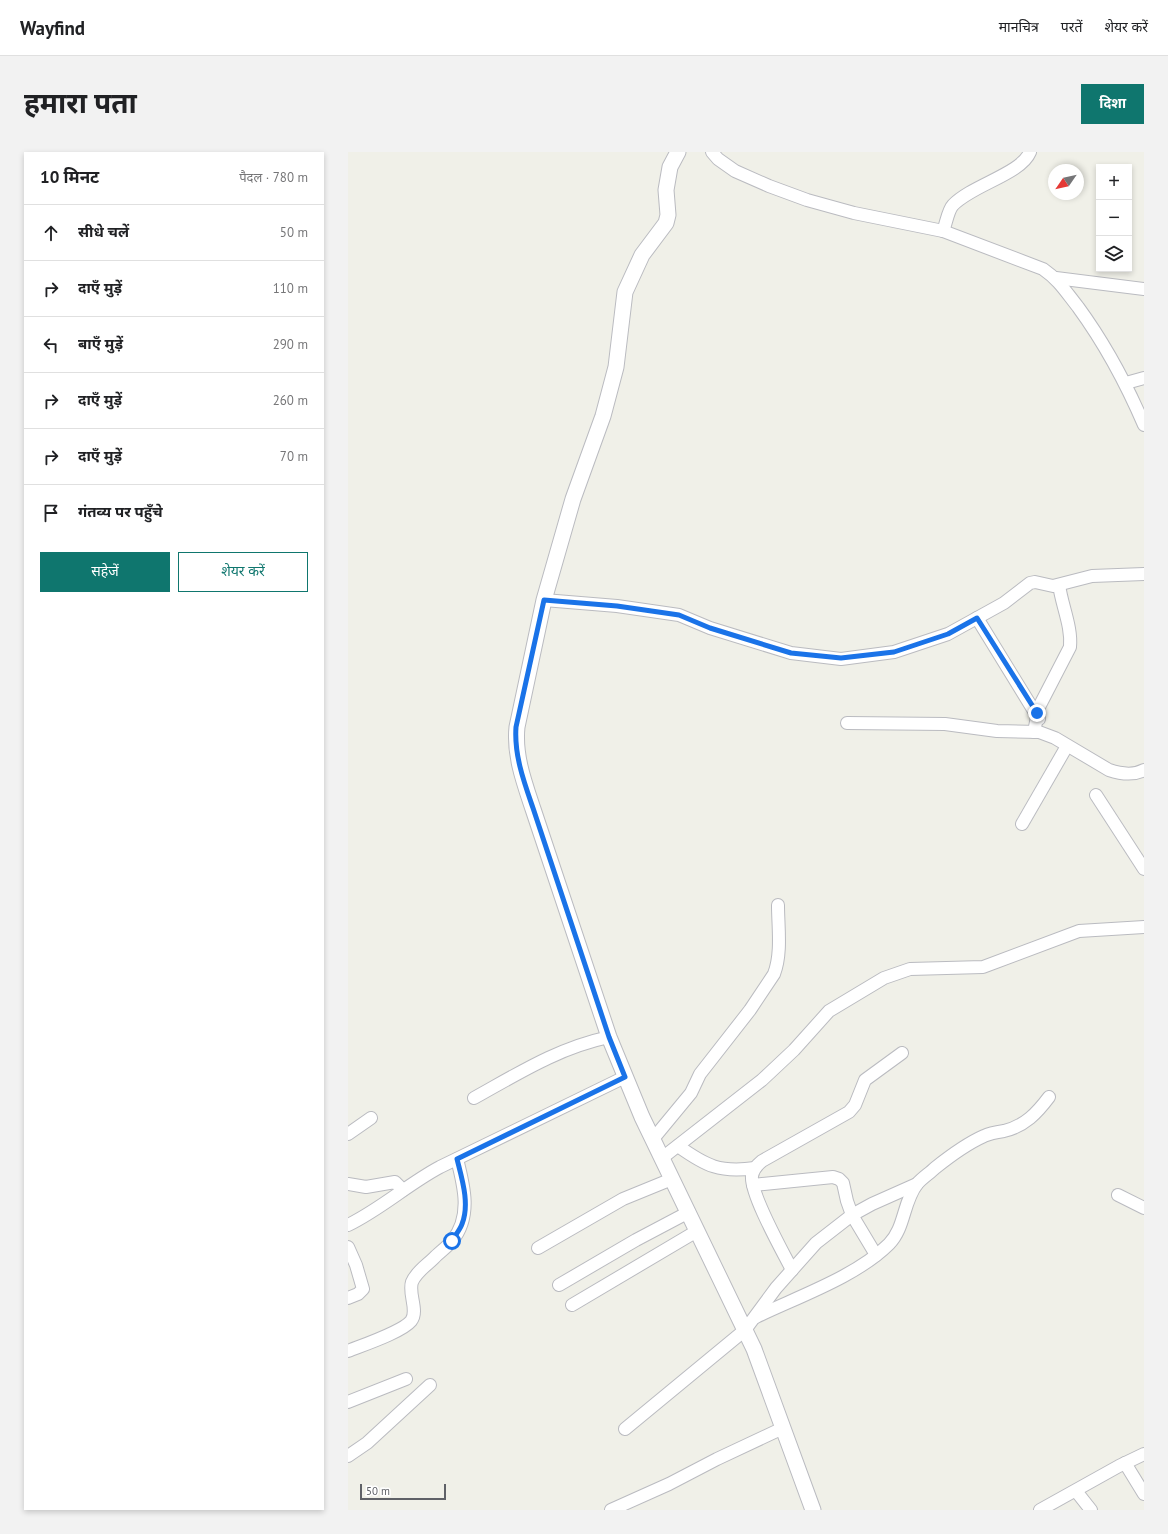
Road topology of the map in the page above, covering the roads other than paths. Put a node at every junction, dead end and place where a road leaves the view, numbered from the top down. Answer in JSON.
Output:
{"nodes":[{"id":1,"x":678,"y":152,"type":"edge"},
{"id":2,"x":712,"y":152,"type":"edge"},
{"id":3,"x":1030,"y":152,"type":"edge"},
{"id":4,"x":943,"y":231,"type":"junction"},
{"id":5,"x":1056,"y":278,"type":"junction"},
{"id":6,"x":1144,"y":289,"type":"edge"},
{"id":7,"x":1144,"y":378,"type":"edge"},
{"id":8,"x":1126,"y":383,"type":"junction"},
{"id":9,"x":1144,"y":425,"type":"edge"},
{"id":10,"x":1144,"y":574,"type":"edge"},
{"id":11,"x":1059,"y":585,"type":"junction"},
{"id":12,"x":544,"y":600,"type":"junction"},
{"id":13,"x":977,"y":618,"type":"junction"},
{"id":14,"x":1037,"y":713,"type":"junction"},
{"id":15,"x":847,"y":723,"type":"dead end"},
{"id":16,"x":1034,"y":732,"type":"junction"},
{"id":17,"x":1047,"y":734,"type":"junction"},
{"id":18,"x":1067,"y":746,"type":"junction"},
{"id":19,"x":1141,"y":775,"type":"edge"},
{"id":20,"x":1096,"y":795,"type":"dead end"},
{"id":21,"x":1022,"y":824,"type":"dead end"},
{"id":22,"x":1144,"y":869,"type":"edge"},
{"id":23,"x":778,"y":905,"type":"dead end"},
{"id":24,"x":1144,"y":927,"type":"edge"},
{"id":25,"x":609,"y":1037,"type":"junction"},
{"id":26,"x":902,"y":1053,"type":"dead end"},
{"id":27,"x":625,"y":1077,"type":"junction"},
{"id":28,"x":1049,"y":1097,"type":"dead end"},
{"id":29,"x":474,"y":1098,"type":"dead end"},
{"id":30,"x":371,"y":1118,"type":"dead end"},
{"id":31,"x":348,"y":1134,"type":"edge"},
{"id":32,"x":653,"y":1139,"type":"junction"},
{"id":33,"x":678,"y":1146,"type":"junction"},
{"id":34,"x":662,"y":1158,"type":"junction"},
{"id":35,"x":457,"y":1159,"type":"junction"},
{"id":36,"x":755,"y":1168,"type":"junction"},
{"id":37,"x":672,"y":1179,"type":"junction"},
{"id":38,"x":348,"y":1184,"type":"edge"},
{"id":39,"x":917,"y":1184,"type":"junction"},
{"id":40,"x":753,"y":1185,"type":"junction"},
{"id":41,"x":403,"y":1190,"type":"junction"},
{"id":42,"x":1118,"y":1195,"type":"dead end"},
{"id":43,"x":1144,"y":1208,"type":"edge"},
{"id":44,"x":689,"y":1212,"type":"junction"},
{"id":45,"x":852,"y":1215,"type":"junction"},
{"id":46,"x":348,"y":1225,"type":"edge"},
{"id":47,"x":697,"y":1231,"type":"junction"},
{"id":48,"x":348,"y":1247,"type":"edge"},
{"id":49,"x":538,"y":1248,"type":"dead end"},
{"id":50,"x":876,"y":1255,"type":"junction"},
{"id":51,"x":792,"y":1270,"type":"junction"},
{"id":52,"x":559,"y":1285,"type":"dead end"},
{"id":53,"x":348,"y":1298,"type":"edge"},
{"id":54,"x":572,"y":1305,"type":"dead end"},
{"id":55,"x":755,"y":1317,"type":"junction"},
{"id":56,"x":745,"y":1330,"type":"junction"},
{"id":57,"x":348,"y":1351,"type":"edge"},
{"id":58,"x":406,"y":1379,"type":"dead end"},
{"id":59,"x":430,"y":1385,"type":"dead end"},
{"id":60,"x":348,"y":1402,"type":"edge"},
{"id":61,"x":783,"y":1428,"type":"junction"},
{"id":62,"x":625,"y":1429,"type":"dead end"},
{"id":63,"x":1144,"y":1454,"type":"edge"},
{"id":64,"x":348,"y":1456,"type":"edge"},
{"id":65,"x":1125,"y":1463,"type":"junction"},
{"id":66,"x":1076,"y":1491,"type":"junction"},
{"id":67,"x":1144,"y":1494,"type":"edge"},
{"id":68,"x":612,"y":1510,"type":"edge"},
{"id":69,"x":813,"y":1510,"type":"edge"},
{"id":70,"x":1040,"y":1510,"type":"edge"},
{"id":71,"x":1090,"y":1510,"type":"edge"}],
"edges":[{"from":1,"to":12,"type":"street"},
{"from":2,"to":4,"type":"street"},
{"from":3,"to":4,"type":"street"},
{"from":4,"to":5,"type":"street"},
{"from":5,"to":6,"type":"street"},
{"from":5,"to":8,"type":"street"},
{"from":7,"to":8,"type":"street"},
{"from":8,"to":9,"type":"street"},
{"from":10,"to":11,"type":"street"},
{"from":11,"to":13,"type":"street"},
{"from":11,"to":14,"type":"street"},
{"from":12,"to":13,"type":"street"},
{"from":12,"to":25,"type":"street"},
{"from":13,"to":14,"type":"street"},
{"from":14,"to":16,"type":"street"},
{"from":14,"to":17,"type":"street"},
{"from":15,"to":16,"type":"street"},
{"from":16,"to":17,"type":"street"},
{"from":17,"to":18,"type":"street"},
{"from":18,"to":19,"type":"street"},
{"from":18,"to":21,"type":"street"},
{"from":20,"to":22,"type":"street"},
{"from":23,"to":32,"type":"street"},
{"from":24,"to":33,"type":"street"},
{"from":25,"to":27,"type":"street"},
{"from":25,"to":29,"type":"street"},
{"from":26,"to":36,"type":"street"},
{"from":27,"to":32,"type":"street"},
{"from":27,"to":35,"type":"street"},
{"from":28,"to":39,"type":"street"},
{"from":30,"to":31,"type":"street"},
{"from":32,"to":34,"type":"street"},
{"from":33,"to":34,"type":"street"},
{"from":33,"to":36,"type":"street"},
{"from":34,"to":37,"type":"street"},
{"from":35,"to":41,"type":"street"},
{"from":35,"to":57,"type":"street"},
{"from":36,"to":40,"type":"street"},
{"from":37,"to":44,"type":"street"},
{"from":37,"to":49,"type":"street"},
{"from":38,"to":41,"type":"street"},
{"from":39,"to":45,"type":"street"},
{"from":39,"to":50,"type":"street"},
{"from":40,"to":45,"type":"street"},
{"from":40,"to":51,"type":"street"},
{"from":41,"to":46,"type":"street"},
{"from":42,"to":43,"type":"street"},
{"from":44,"to":47,"type":"street"},
{"from":44,"to":52,"type":"street"},
{"from":45,"to":50,"type":"street"},
{"from":45,"to":51,"type":"street"},
{"from":47,"to":54,"type":"street"},
{"from":47,"to":56,"type":"street"},
{"from":48,"to":53,"type":"street"},
{"from":50,"to":55,"type":"street"},
{"from":51,"to":55,"type":"street"},
{"from":55,"to":56,"type":"street"},
{"from":56,"to":61,"type":"street"},
{"from":56,"to":62,"type":"street"},
{"from":58,"to":60,"type":"street"},
{"from":59,"to":64,"type":"street"},
{"from":61,"to":68,"type":"street"},
{"from":61,"to":69,"type":"street"},
{"from":63,"to":65,"type":"street"},
{"from":65,"to":66,"type":"street"},
{"from":65,"to":67,"type":"street"},
{"from":66,"to":70,"type":"street"},
{"from":66,"to":71,"type":"street"}]}
